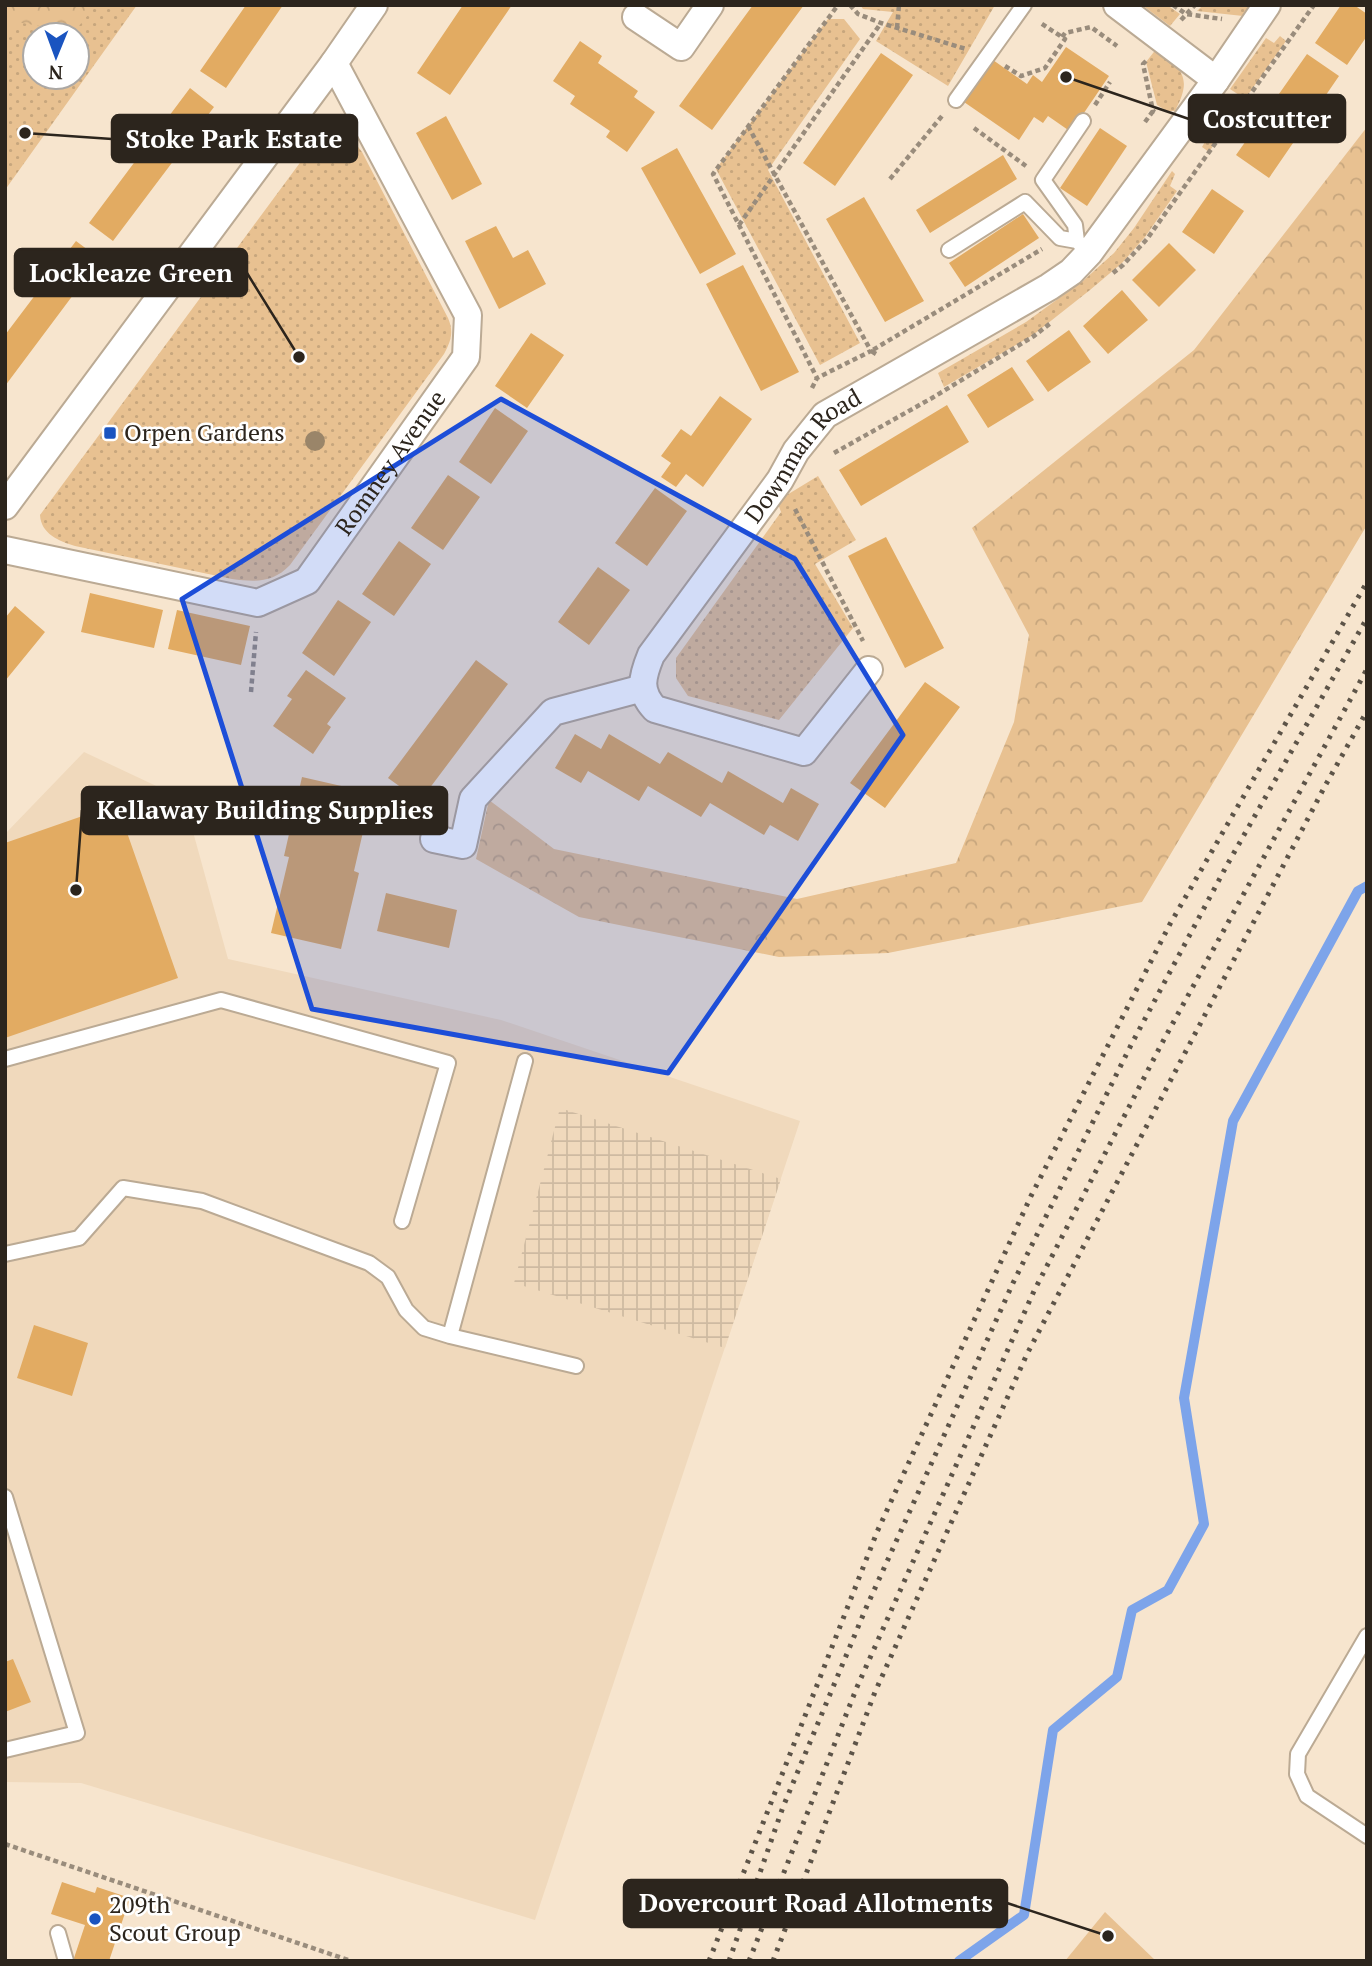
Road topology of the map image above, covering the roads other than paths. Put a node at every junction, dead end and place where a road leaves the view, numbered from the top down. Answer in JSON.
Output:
{"nodes":[{"id":1,"x":374,"y":5,"type":"edge"},
{"id":2,"x":710,"y":5,"type":"edge"},
{"id":3,"x":1024,"y":5,"type":"edge"},
{"id":4,"x":1117,"y":5,"type":"edge"},
{"id":5,"x":1267,"y":5,"type":"edge"},
{"id":6,"x":636,"y":17,"type":"dead end"},
{"id":7,"x":334,"y":63,"type":"junction"},
{"id":8,"x":1216,"y":80,"type":"junction"},
{"id":9,"x":956,"y":100,"type":"road end"},
{"id":10,"x":1087,"y":116,"type":"road end"},
{"id":11,"x":1083,"y":247,"type":"junction"},
{"id":12,"x":949,"y":250,"type":"dead end"},
{"id":13,"x":5,"y":506,"type":"edge"},
{"id":14,"x":5,"y":550,"type":"edge"},
{"id":15,"x":869,"y":661,"type":"road end"},
{"id":16,"x":643,"y":688,"type":"junction"},
{"id":17,"x":434,"y":839,"type":"dead end"},
{"id":18,"x":5,"y":1059,"type":"edge"},
{"id":19,"x":525,"y":1061,"type":"dead end"},
{"id":20,"x":402,"y":1221,"type":"dead end"},
{"id":21,"x":5,"y":1254,"type":"edge"},
{"id":22,"x":450,"y":1336,"type":"junction"},
{"id":23,"x":576,"y":1366,"type":"dead end"},
{"id":24,"x":5,"y":1497,"type":"edge"},
{"id":25,"x":1367,"y":1636,"type":"edge"},
{"id":26,"x":5,"y":1750,"type":"edge"},
{"id":27,"x":1367,"y":1836,"type":"edge"},
{"id":28,"x":58,"y":1933,"type":"dead end"},
{"id":29,"x":66,"y":1961,"type":"edge"}],
"edges":[{"from":1,"to":7,"type":"street"},
{"from":2,"to":6,"type":"street"},
{"from":3,"to":9,"type":"lane"},
{"from":4,"to":8,"type":"street"},
{"from":5,"to":8,"type":"street","name":"Downman Road"},
{"from":7,"to":13,"type":"street"},
{"from":7,"to":14,"type":"street","name":"Romney Avenue"},
{"from":8,"to":11,"type":"street","name":"Downman Road"},
{"from":10,"to":11,"type":"lane"},
{"from":11,"to":12,"type":"lane"},
{"from":11,"to":16,"type":"street","name":"Downman Road"},
{"from":15,"to":16,"type":"street"},
{"from":16,"to":17,"type":"street"},
{"from":18,"to":20,"type":"lane"},
{"from":19,"to":22,"type":"lane"},
{"from":21,"to":22,"type":"lane"},
{"from":22,"to":23,"type":"lane"},
{"from":24,"to":26,"type":"lane"},
{"from":25,"to":27,"type":"lane"},
{"from":28,"to":29,"type":"lane"}]}
